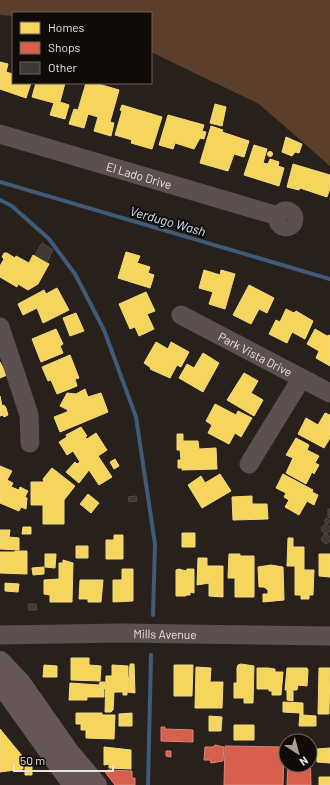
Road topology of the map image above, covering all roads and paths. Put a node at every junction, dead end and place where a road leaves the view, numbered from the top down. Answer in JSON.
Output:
{"nodes":[{"id":1,"x":0,"y":134,"type":"edge"},
{"id":2,"x":278,"y":216,"type":"dead end"},
{"id":3,"x":181,"y":315,"type":"dead end"},
{"id":4,"x":0,"y":327,"type":"edge"},
{"id":5,"x":301,"y":379,"type":"junction"},
{"id":6,"x":330,"y":393,"type":"edge"},
{"id":7,"x":30,"y":443,"type":"dead end"},
{"id":8,"x":249,"y":464,"type":"dead end"},
{"id":9,"x":0,"y":635,"type":"edge"},
{"id":10,"x":330,"y":636,"type":"edge"},
{"id":11,"x":0,"y":662,"type":"edge"},
{"id":12,"x":0,"y":682,"type":"edge"},
{"id":13,"x":74,"y":785,"type":"edge"},
{"id":14,"x":96,"y":785,"type":"edge"}],
"edges":[{"from":1,"to":2,"type":"street","name":"El Lado Drive"},
{"from":3,"to":5,"type":"street","name":"Park Vista Drive"},
{"from":4,"to":7,"type":"street"},
{"from":5,"to":6,"type":"street","name":"Park Vista Drive"},
{"from":5,"to":8,"type":"street"},
{"from":9,"to":10,"type":"street","name":"Mills Avenue"},
{"from":11,"to":14,"type":"main road"},
{"from":12,"to":13,"type":"main road"}]}
